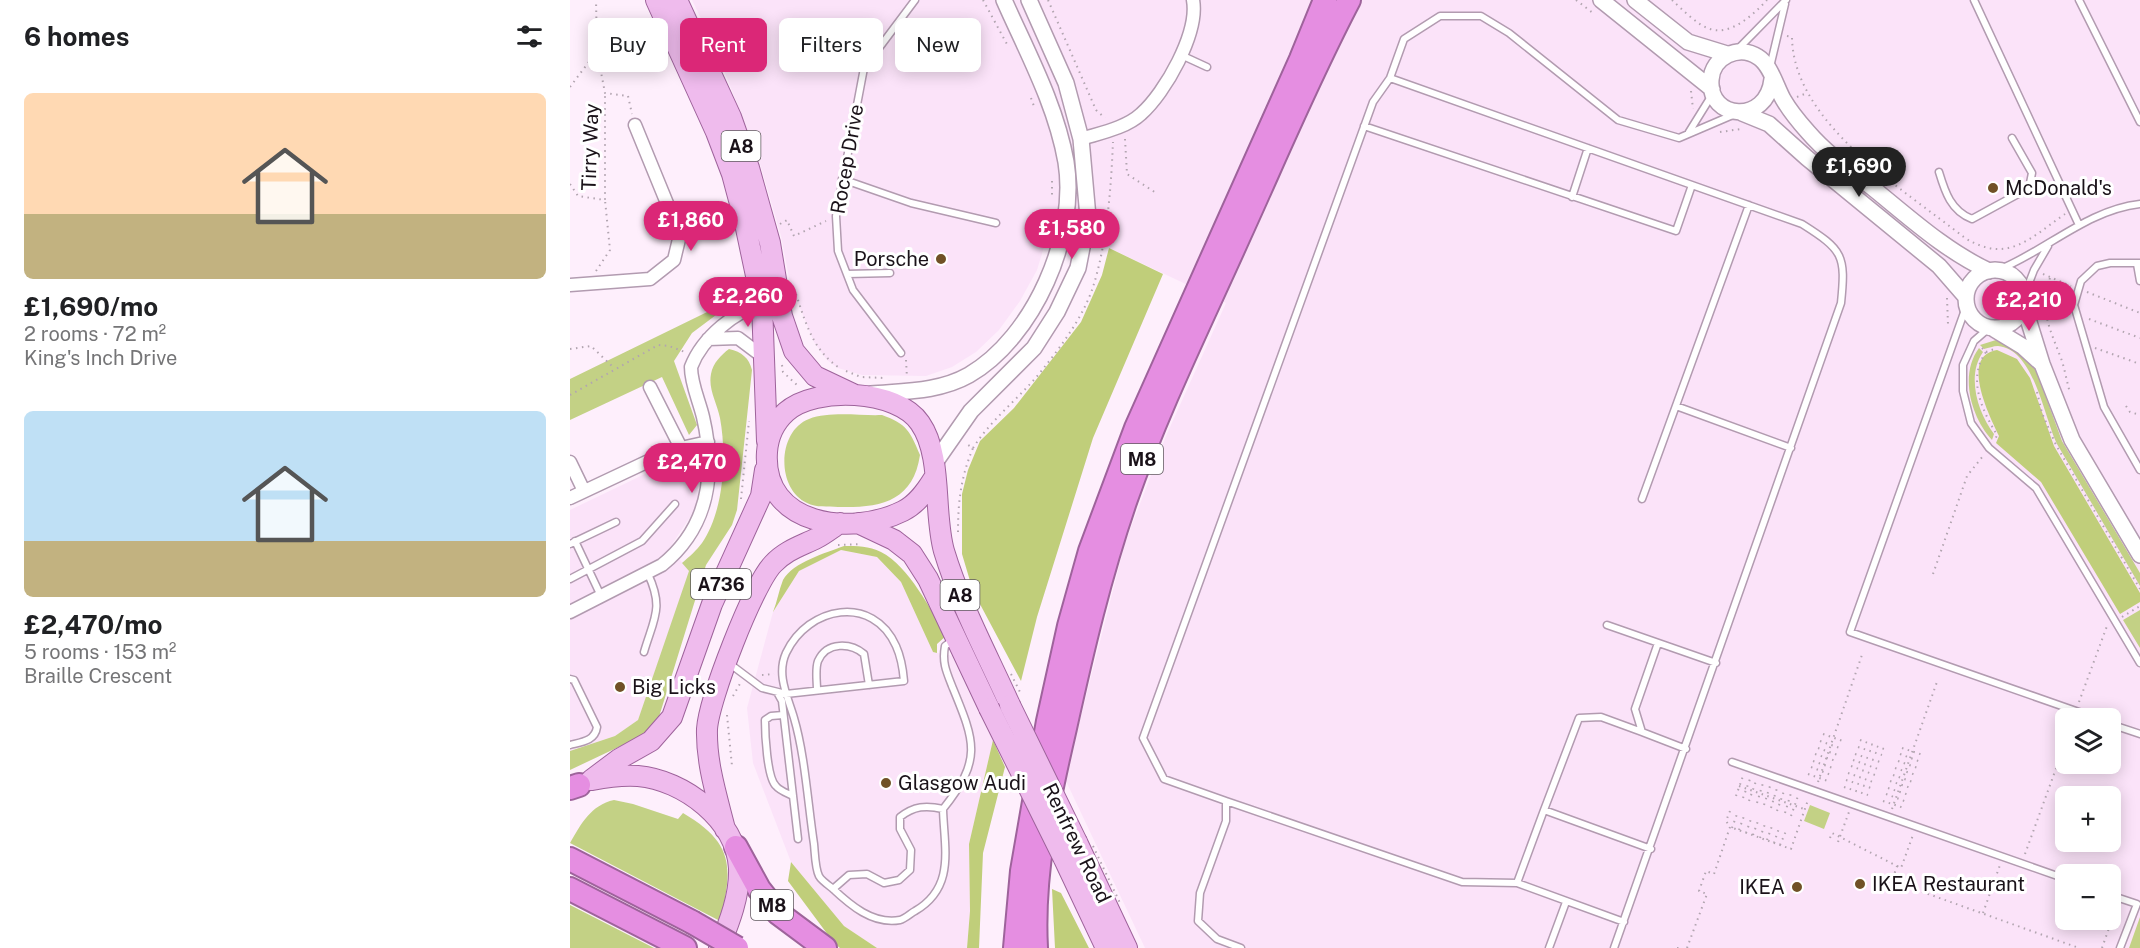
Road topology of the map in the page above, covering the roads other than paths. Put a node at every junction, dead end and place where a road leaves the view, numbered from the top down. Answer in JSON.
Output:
{"nodes":[{"id":1,"x":656,"y":0,"type":"edge"},
{"id":2,"x":677,"y":0,"type":"edge"},
{"id":3,"x":915,"y":0,"type":"edge"},
{"id":4,"x":1004,"y":0,"type":"edge"},
{"id":5,"x":1029,"y":0,"type":"edge"},
{"id":6,"x":1194,"y":0,"type":"edge"},
{"id":7,"x":1325,"y":0,"type":"edge"},
{"id":8,"x":1349,"y":0,"type":"edge"},
{"id":9,"x":1601,"y":0,"type":"edge"},
{"id":10,"x":1635,"y":0,"type":"edge"},
{"id":11,"x":1786,"y":0,"type":"edge"},
{"id":12,"x":1974,"y":0,"type":"edge"},
{"id":13,"x":2079,"y":0,"type":"edge"},
{"id":14,"x":1732,"y":53,"type":"junction"},
{"id":15,"x":1181,"y":55,"type":"junction"},
{"id":16,"x":1207,"y":67,"type":"dead end"},
{"id":17,"x":1771,"y":75,"type":"junction"},
{"id":18,"x":1390,"y":78,"type":"junction"},
{"id":19,"x":1712,"y":92,"type":"junction"},
{"id":20,"x":1740,"y":112,"type":"junction"},
{"id":21,"x":2140,"y":122,"type":"edge"},
{"id":22,"x":635,"y":125,"type":"road end"},
{"id":23,"x":1364,"y":126,"type":"junction"},
{"id":24,"x":1689,"y":133,"type":"junction"},
{"id":25,"x":2012,"y":138,"type":"dead end"},
{"id":26,"x":1081,"y":139,"type":"junction"},
{"id":27,"x":1588,"y":148,"type":"junction"},
{"id":28,"x":1939,"y":172,"type":"dead end"},
{"id":29,"x":842,"y":179,"type":"junction"},
{"id":30,"x":1692,"y":185,"type":"junction"},
{"id":31,"x":1572,"y":196,"type":"junction"},
{"id":32,"x":2140,"y":204,"type":"edge"},
{"id":33,"x":1749,"y":205,"type":"junction"},
{"id":34,"x":996,"y":223,"type":"dead end"},
{"id":35,"x":2079,"y":225,"type":"junction"},
{"id":36,"x":2048,"y":246,"type":"junction"},
{"id":37,"x":2138,"y":263,"type":"edge"},
{"id":38,"x":1994,"y":271,"type":"junction"},
{"id":39,"x":890,"y":273,"type":"dead end"},
{"id":40,"x":847,"y":274,"type":"junction"},
{"id":41,"x":2140,"y":281,"type":"edge"},
{"id":42,"x":570,"y":285,"type":"edge"},
{"id":43,"x":2024,"y":301,"type":"junction"},
{"id":44,"x":1966,"y":302,"type":"junction"},
{"id":45,"x":771,"y":303,"type":"junction"},
{"id":46,"x":1991,"y":329,"type":"junction"},
{"id":47,"x":708,"y":339,"type":"junction"},
{"id":48,"x":901,"y":353,"type":"road end"},
{"id":49,"x":762,"y":356,"type":"junction"},
{"id":50,"x":2042,"y":364,"type":"junction"},
{"id":51,"x":650,"y":387,"type":"dead end"},
{"id":52,"x":859,"y":395,"type":"junction"},
{"id":53,"x":1676,"y":406,"type":"junction"},
{"id":54,"x":708,"y":442,"type":"junction"},
{"id":55,"x":767,"y":443,"type":"junction"},
{"id":56,"x":681,"y":448,"type":"junction"},
{"id":57,"x":1791,"y":448,"type":"junction"},
{"id":58,"x":570,"y":462,"type":"edge"},
{"id":59,"x":766,"y":464,"type":"junction"},
{"id":60,"x":2140,"y":470,"type":"edge"},
{"id":61,"x":934,"y":471,"type":"junction"},
{"id":62,"x":584,"y":491,"type":"junction"},
{"id":63,"x":570,"y":498,"type":"edge"},
{"id":64,"x":1642,"y":500,"type":"dead end"},
{"id":65,"x":675,"y":504,"type":"dead end"},
{"id":66,"x":616,"y":522,"type":"dead end"},
{"id":67,"x":848,"y":523,"type":"junction"},
{"id":68,"x":573,"y":542,"type":"edge"},
{"id":69,"x":2140,"y":555,"type":"edge"},
{"id":70,"x":589,"y":570,"type":"junction"},
{"id":71,"x":648,"y":574,"type":"junction"},
{"id":72,"x":570,"y":579,"type":"edge"},
{"id":73,"x":601,"y":597,"type":"junction"},
{"id":74,"x":570,"y":612,"type":"edge"},
{"id":75,"x":1607,"y":625,"type":"dead end"},
{"id":76,"x":956,"y":638,"type":"junction"},
{"id":77,"x":1658,"y":643,"type":"junction"},
{"id":78,"x":644,"y":652,"type":"dead end"},
{"id":79,"x":728,"y":662,"type":"junction"},
{"id":80,"x":1716,"y":663,"type":"junction"},
{"id":81,"x":2140,"y":663,"type":"edge"},
{"id":82,"x":570,"y":679,"type":"edge"},
{"id":83,"x":869,"y":685,"type":"junction"},
{"id":84,"x":817,"y":690,"type":"junction"},
{"id":85,"x":777,"y":692,"type":"junction"},
{"id":86,"x":786,"y":694,"type":"junction"},
{"id":87,"x":2067,"y":708,"type":"edge"},
{"id":88,"x":783,"y":715,"type":"junction"},
{"id":89,"x":2121,"y":728,"type":"edge"},
{"id":90,"x":1642,"y":732,"type":"junction"},
{"id":91,"x":2140,"y":734,"type":"edge"},
{"id":92,"x":570,"y":745,"type":"edge"},
{"id":93,"x":1686,"y":749,"type":"junction"},
{"id":94,"x":1731,"y":762,"type":"dead end"},
{"id":95,"x":577,"y":786,"type":"edge"},
{"id":96,"x":793,"y":796,"type":"junction"},
{"id":97,"x":1226,"y":801,"type":"junction"},
{"id":98,"x":943,"y":809,"type":"junction"},
{"id":99,"x":1544,"y":810,"type":"junction"},
{"id":100,"x":730,"y":838,"type":"junction"},
{"id":101,"x":798,"y":839,"type":"dead end"},
{"id":102,"x":1651,"y":849,"type":"junction"},
{"id":103,"x":571,"y":860,"type":"edge"},
{"id":104,"x":2055,"y":875,"type":"edge"},
{"id":105,"x":1517,"y":884,"type":"junction"},
{"id":106,"x":570,"y":889,"type":"edge"},
{"id":107,"x":833,"y":889,"type":"junction"},
{"id":108,"x":2140,"y":896,"type":"edge"},
{"id":109,"x":2121,"y":899,"type":"edge"},
{"id":110,"x":1566,"y":902,"type":"junction"},
{"id":111,"x":2137,"y":904,"type":"junction"},
{"id":112,"x":1624,"y":922,"type":"junction"},
{"id":113,"x":684,"y":948,"type":"edge"},
{"id":114,"x":719,"y":948,"type":"edge"},
{"id":115,"x":737,"y":948,"type":"edge"},
{"id":116,"x":825,"y":948,"type":"edge"},
{"id":117,"x":1015,"y":948,"type":"edge"},
{"id":118,"x":1036,"y":948,"type":"edge"},
{"id":119,"x":1106,"y":948,"type":"edge"},
{"id":120,"x":1127,"y":948,"type":"edge"},
{"id":121,"x":1241,"y":948,"type":"edge"},
{"id":122,"x":1549,"y":948,"type":"edge"},
{"id":123,"x":1614,"y":948,"type":"edge"},
{"id":124,"x":2120,"y":948,"type":"edge"}],
"edges":[{"from":1,"to":45,"type":"main road","number":"A8"},
{"from":2,"to":45,"type":"main road","number":"A8"},
{"from":3,"to":29,"type":"lane","name":"Rocep Drive"},
{"from":4,"to":52,"type":"street"},
{"from":5,"to":26,"type":"street"},
{"from":6,"to":15,"type":"street"},
{"from":7,"to":117,"type":"highway","number":"M8"},
{"from":8,"to":118,"type":"highway","number":"M8"},
{"from":9,"to":19,"type":"street"},
{"from":10,"to":14,"type":"street"},
{"from":11,"to":14,"type":"lane"},
{"from":11,"to":17,"type":"lane"},
{"from":12,"to":35,"type":"lane"},
{"from":13,"to":21,"type":"lane"},
{"from":14,"to":17,"type":"street"},
{"from":14,"to":19,"type":"street"},
{"from":15,"to":16,"type":"lane"},
{"from":15,"to":26,"type":"street"},
{"from":17,"to":20,"type":"street"},
{"from":17,"to":38,"type":"street"},
{"from":18,"to":23,"type":"lane"},
{"from":18,"to":24,"type":"lane"},
{"from":18,"to":27,"type":"lane"},
{"from":19,"to":20,"type":"street"},
{"from":19,"to":24,"type":"lane"},
{"from":20,"to":24,"type":"lane"},
{"from":20,"to":44,"type":"street"},
{"from":22,"to":42,"type":"street"},
{"from":23,"to":31,"type":"lane"},
{"from":23,"to":97,"type":"lane"},
{"from":25,"to":28,"type":"lane"},
{"from":26,"to":61,"type":"street"},
{"from":27,"to":30,"type":"lane"},
{"from":27,"to":31,"type":"lane"},
{"from":29,"to":34,"type":"lane"},
{"from":29,"to":40,"type":"lane","name":"Rocep Drive"},
{"from":30,"to":31,"type":"lane"},
{"from":30,"to":33,"type":"lane"},
{"from":32,"to":35,"type":"lane"},
{"from":33,"to":53,"type":"lane"},
{"from":33,"to":57,"type":"lane"},
{"from":35,"to":36,"type":"lane"},
{"from":36,"to":38,"type":"lane"},
{"from":36,"to":43,"type":"lane"},
{"from":37,"to":41,"type":"lane"},
{"from":37,"to":60,"type":"lane"},
{"from":38,"to":43,"type":"street"},
{"from":38,"to":44,"type":"street"},
{"from":39,"to":40,"type":"lane"},
{"from":40,"to":48,"type":"lane","name":"Rocep Drive"},
{"from":43,"to":46,"type":"street"},
{"from":43,"to":50,"type":"street"},
{"from":44,"to":46,"type":"street"},
{"from":44,"to":87,"type":"lane"},
{"from":45,"to":47,"type":"street"},
{"from":45,"to":49,"type":"main road","number":"A8"},
{"from":45,"to":52,"type":"main road","number":"A8"},
{"from":46,"to":50,"type":"street"},
{"from":46,"to":81,"type":"lane"},
{"from":47,"to":49,"type":"street"},
{"from":47,"to":54,"type":"street"},
{"from":49,"to":55,"type":"main road","number":"A8"},
{"from":50,"to":69,"type":"street"},
{"from":51,"to":56,"type":"street"},
{"from":52,"to":55,"type":"main road"},
{"from":52,"to":61,"type":"main road"},
{"from":53,"to":57,"type":"lane"},
{"from":53,"to":64,"type":"lane"},
{"from":54,"to":56,"type":"street"},
{"from":54,"to":71,"type":"street"},
{"from":55,"to":59,"type":"main road"},
{"from":56,"to":62,"type":"street"},
{"from":57,"to":80,"type":"lane"},
{"from":58,"to":62,"type":"street"},
{"from":59,"to":67,"type":"main road"},
{"from":59,"to":95,"type":"main road","number":"A736"},
{"from":61,"to":67,"type":"main road"},
{"from":61,"to":120,"type":"main road","name":"Renfrew Road","number":"A8","bridge":true},
{"from":62,"to":63,"type":"street"},
{"from":65,"to":70,"type":"lane"},
{"from":66,"to":68,"type":"lane"},
{"from":67,"to":76,"type":"main road","number":"A8"},
{"from":67,"to":79,"type":"main road","number":"A736"},
{"from":68,"to":70,"type":"lane"},
{"from":70,"to":72,"type":"lane"},
{"from":70,"to":73,"type":"lane"},
{"from":71,"to":73,"type":"street"},
{"from":71,"to":78,"type":"lane"},
{"from":73,"to":74,"type":"street"},
{"from":75,"to":77,"type":"lane"},
{"from":76,"to":98,"type":"lane"},
{"from":76,"to":119,"type":"main road","name":"Renfrew Road","number":"A8","bridge":true},
{"from":77,"to":80,"type":"lane"},
{"from":77,"to":90,"type":"lane"},
{"from":79,"to":85,"type":"lane"},
{"from":79,"to":100,"type":"main road","number":"A736"},
{"from":80,"to":93,"type":"lane"},
{"from":82,"to":92,"type":"lane"},
{"from":83,"to":84,"type":"lane"},
{"from":83,"to":84,"type":"lane"},
{"from":83,"to":86,"type":"lane"},
{"from":84,"to":86,"type":"lane"},
{"from":85,"to":86,"type":"lane"},
{"from":85,"to":88,"type":"lane"},
{"from":86,"to":107,"type":"lane"},
{"from":88,"to":96,"type":"lane"},
{"from":88,"to":96,"type":"lane"},
{"from":89,"to":91,"type":"lane"},
{"from":90,"to":93,"type":"lane"},
{"from":90,"to":99,"type":"lane"},
{"from":93,"to":102,"type":"lane"},
{"from":94,"to":104,"type":"lane"},
{"from":95,"to":100,"type":"main road","number":"A736"},
{"from":96,"to":101,"type":"lane"},
{"from":97,"to":105,"type":"lane"},
{"from":97,"to":121,"type":"lane"},
{"from":98,"to":107,"type":"lane"},
{"from":98,"to":107,"type":"lane"},
{"from":99,"to":102,"type":"lane"},
{"from":99,"to":105,"type":"lane"},
{"from":100,"to":114,"type":"main road","number":"A736"},
{"from":100,"to":116,"type":"highway","number":"M8"},
{"from":102,"to":112,"type":"lane"},
{"from":103,"to":115,"type":"highway","bridge":true},
{"from":105,"to":110,"type":"lane"},
{"from":106,"to":113,"type":"highway"},
{"from":108,"to":111,"type":"lane"},
{"from":109,"to":111,"type":"lane"},
{"from":110,"to":112,"type":"lane"},
{"from":110,"to":122,"type":"lane"},
{"from":111,"to":124,"type":"lane"},
{"from":112,"to":123,"type":"lane"}]}
